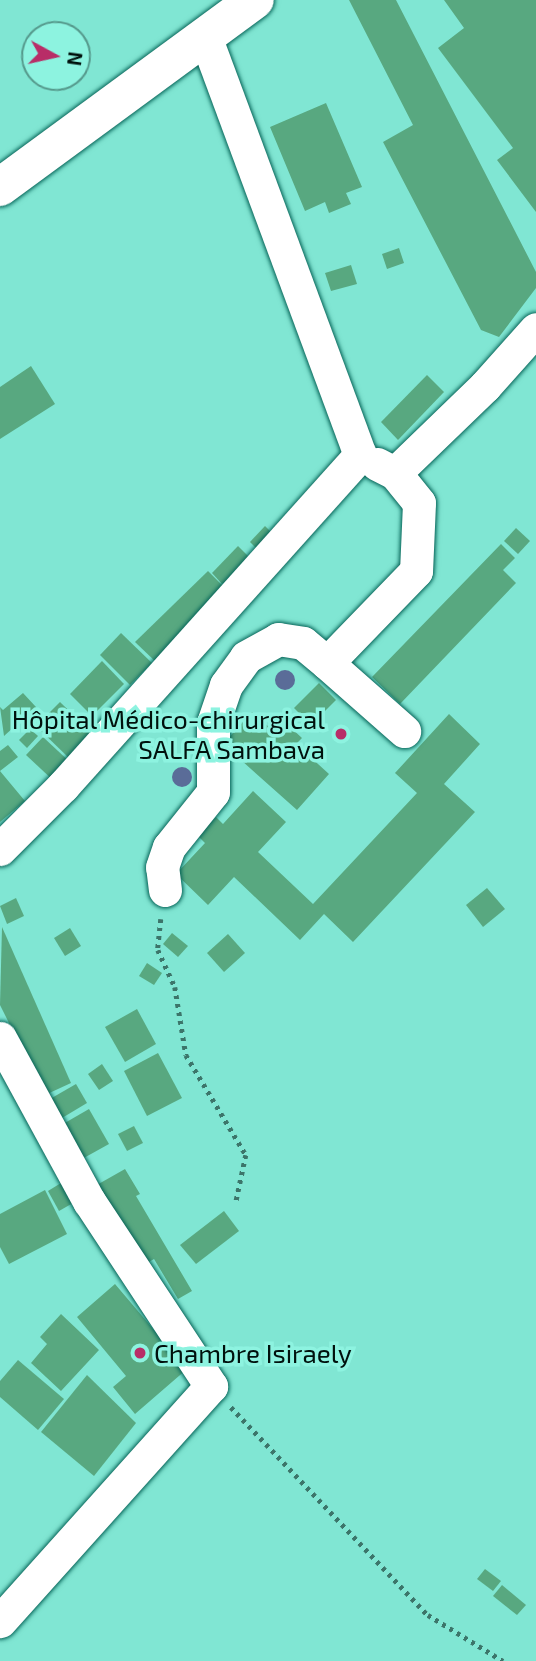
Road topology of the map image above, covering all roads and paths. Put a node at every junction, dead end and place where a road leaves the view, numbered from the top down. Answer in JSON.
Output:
{"nodes":[{"id":1,"x":255,"y":0,"type":"edge"},
{"id":2,"x":206,"y":38,"type":"junction"},
{"id":3,"x":0,"y":187,"type":"edge"},
{"id":4,"x":536,"y":329,"type":"edge"},
{"id":5,"x":360,"y":456,"type":"junction"},
{"id":6,"x":395,"y":473,"type":"junction"},
{"id":7,"x":327,"y":663,"type":"junction"},
{"id":8,"x":404,"y":731,"type":"dead end"},
{"id":9,"x":0,"y":849,"type":"edge"},
{"id":10,"x":165,"y":890,"type":"joint"},
{"id":11,"x":0,"y":1038,"type":"edge"},
{"id":12,"x":236,"y":1202,"type":"dead end"},
{"id":13,"x":211,"y":1386,"type":"junction"},
{"id":14,"x":0,"y":1621,"type":"edge"},
{"id":15,"x":503,"y":1661,"type":"edge"}],
"edges":[{"from":1,"to":2,"type":"main road"},
{"from":2,"to":3,"type":"main road"},
{"from":2,"to":5,"type":"street"},
{"from":4,"to":6,"type":"street"},
{"from":5,"to":6,"type":"street"},
{"from":5,"to":9,"type":"street"},
{"from":6,"to":7,"type":"street"},
{"from":7,"to":8,"type":"street"},
{"from":7,"to":10,"type":"street"},
{"from":10,"to":12,"type":"path"},
{"from":11,"to":13,"type":"street"},
{"from":13,"to":14,"type":"street"},
{"from":13,"to":15,"type":"path"}]}
